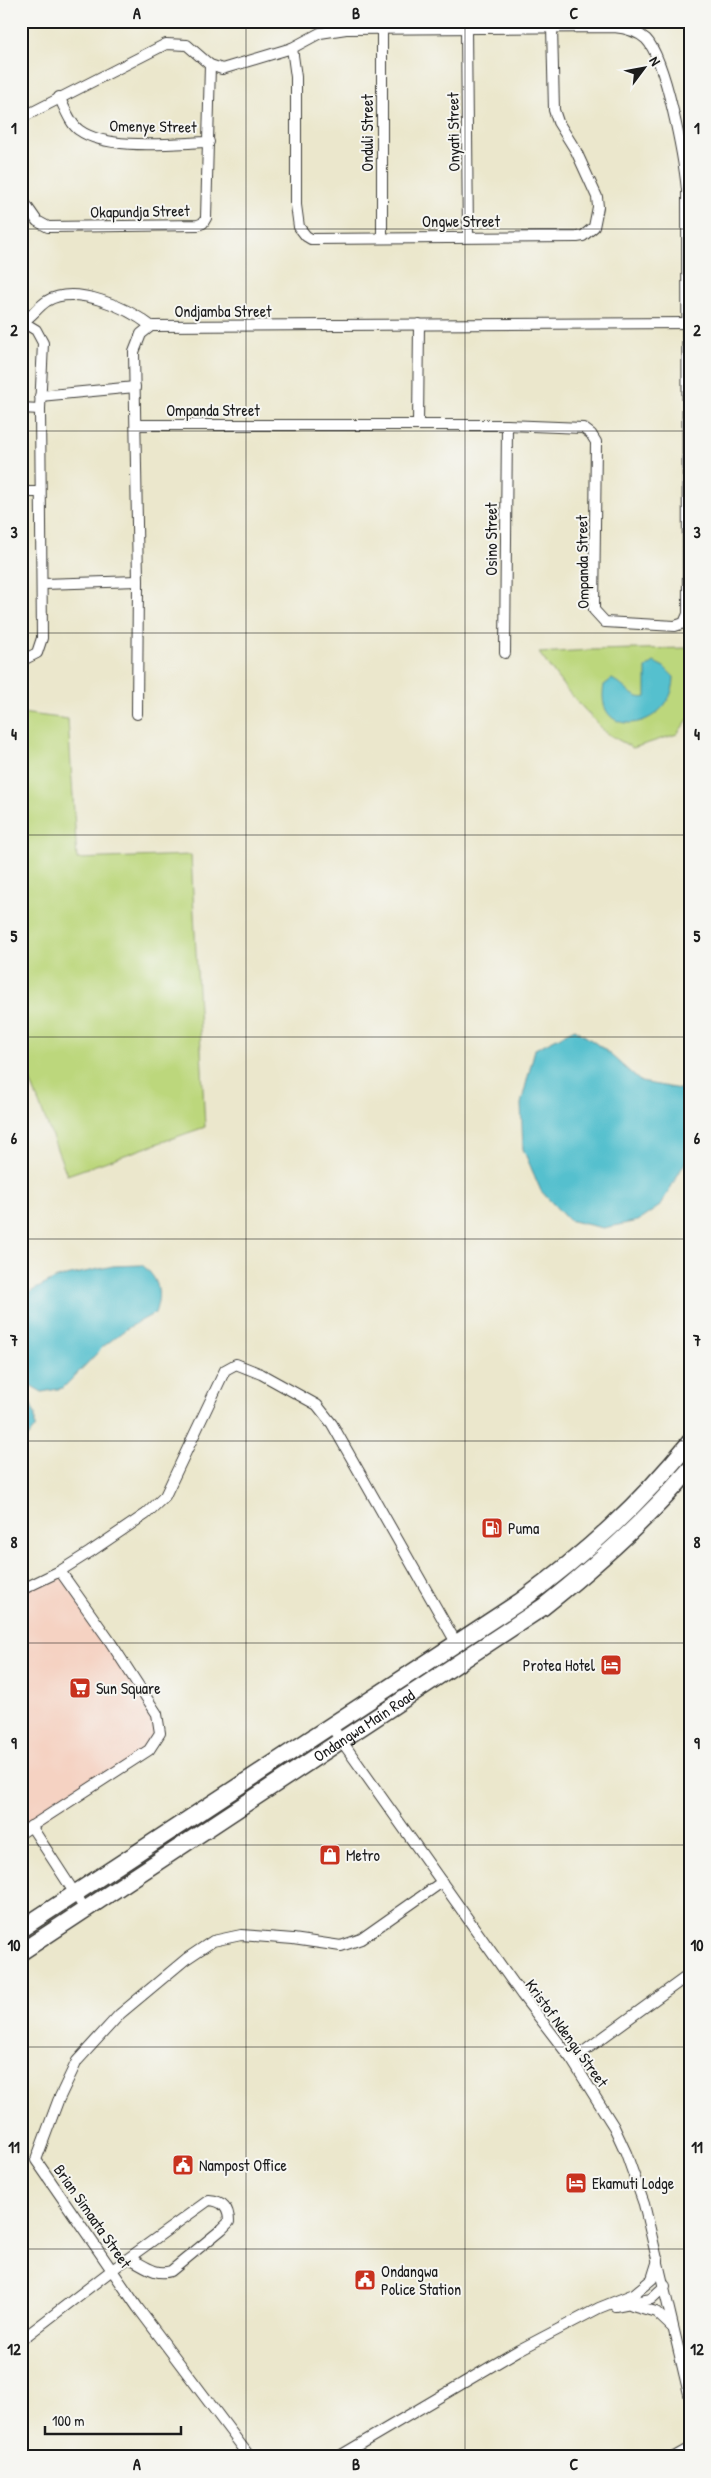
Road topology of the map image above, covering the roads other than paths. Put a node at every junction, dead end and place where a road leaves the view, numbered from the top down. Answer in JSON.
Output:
{"nodes":[{"id":1,"x":552,"y":27,"type":"junction"},
{"id":2,"x":466,"y":28,"type":"junction"},
{"id":3,"x":382,"y":29,"type":"junction"},
{"id":4,"x":292,"y":48,"type":"junction"},
{"id":5,"x":210,"y":65,"type":"junction"},
{"id":6,"x":59,"y":97,"type":"junction"},
{"id":7,"x":21,"y":118,"type":"edge"},
{"id":8,"x":209,"y":142,"type":"junction"},
{"id":9,"x":21,"y":198,"type":"edge"},
{"id":10,"x":468,"y":236,"type":"junction"},
{"id":11,"x":382,"y":237,"type":"junction"},
{"id":12,"x":22,"y":321,"type":"edge"},
{"id":13,"x":419,"y":324,"type":"junction"},
{"id":14,"x":689,"y":324,"type":"edge"},
{"id":15,"x":151,"y":326,"type":"junction"},
{"id":16,"x":135,"y":387,"type":"junction"},
{"id":17,"x":40,"y":396,"type":"junction"},
{"id":18,"x":21,"y":408,"type":"edge"},
{"id":19,"x":40,"y":409,"type":"junction"},
{"id":20,"x":136,"y":425,"type":"junction"},
{"id":21,"x":418,"y":425,"type":"junction"},
{"id":22,"x":507,"y":425,"type":"junction"},
{"id":23,"x":21,"y":492,"type":"edge"},
{"id":24,"x":40,"y":492,"type":"junction"},
{"id":25,"x":138,"y":581,"type":"junction"},
{"id":26,"x":43,"y":584,"type":"junction"},
{"id":27,"x":506,"y":653,"type":"dead end"},
{"id":28,"x":21,"y":661,"type":"edge"},
{"id":29,"x":137,"y":714,"type":"dead end"},
{"id":30,"x":690,"y":1442,"type":"edge"},
{"id":31,"x":668,"y":1469,"type":"junction"},
{"id":32,"x":687,"y":1479,"type":"edge"},
{"id":33,"x":60,"y":1571,"type":"junction"},
{"id":34,"x":21,"y":1590,"type":"edge"},
{"id":35,"x":457,"y":1643,"type":"junction"},
{"id":36,"x":466,"y":1658,"type":"junction"},
{"id":37,"x":331,"y":1726,"type":"junction"},
{"id":38,"x":341,"y":1741,"type":"junction"},
{"id":39,"x":31,"y":1826,"type":"junction"},
{"id":40,"x":21,"y":1833,"type":"edge"},
{"id":41,"x":442,"y":1882,"type":"junction"},
{"id":42,"x":75,"y":1893,"type":"junction"},
{"id":43,"x":86,"y":1909,"type":"junction"},
{"id":44,"x":21,"y":1929,"type":"edge"},
{"id":45,"x":21,"y":1952,"type":"edge"},
{"id":46,"x":690,"y":1974,"type":"edge"},
{"id":47,"x":572,"y":2060,"type":"junction"},
{"id":48,"x":129,"y":2258,"type":"junction"},
{"id":49,"x":658,"y":2259,"type":"junction"},
{"id":50,"x":112,"y":2270,"type":"junction"},
{"id":51,"x":665,"y":2286,"type":"junction"},
{"id":52,"x":630,"y":2304,"type":"junction"},
{"id":53,"x":599,"y":2308,"type":"junction"},
{"id":54,"x":673,"y":2328,"type":"junction"},
{"id":55,"x":21,"y":2340,"type":"edge"},
{"id":56,"x":690,"y":2398,"type":"edge"},
{"id":57,"x":690,"y":2448,"type":"edge"},
{"id":58,"x":250,"y":2457,"type":"edge"},
{"id":59,"x":338,"y":2457,"type":"edge"},
{"id":60,"x":674,"y":2457,"type":"edge"}],
"edges":[{"from":1,"to":2,"type":"street","name":"Ompanda Street"},
{"from":1,"to":10,"type":"street","name":"Ongwe Street"},
{"from":1,"to":14,"type":"street","name":"Ompanda Street"},
{"from":2,"to":3,"type":"street","name":"Ompanda Street"},
{"from":2,"to":10,"type":"street","name":"Onyati Street"},
{"from":3,"to":4,"type":"street","name":"Ompanda Street"},
{"from":3,"to":11,"type":"street","name":"Onduli Street"},
{"from":4,"to":5,"type":"street","name":"Ompanda Street"},
{"from":4,"to":11,"type":"street","name":"Ongwe Street"},
{"from":5,"to":6,"type":"street"},
{"from":5,"to":8,"type":"street","name":"Okapundja Street"},
{"from":6,"to":7,"type":"street"},
{"from":6,"to":8,"type":"street","name":"Omenye Street"},
{"from":8,"to":9,"type":"street","name":"Okapundja Street"},
{"from":10,"to":11,"type":"street","name":"Ongwe Street"},
{"from":12,"to":15,"type":"street"},
{"from":12,"to":17,"type":"street"},
{"from":13,"to":14,"type":"street","name":"Ondjamba Street"},
{"from":13,"to":15,"type":"street","name":"Ondjamba Street"},
{"from":13,"to":21,"type":"street"},
{"from":14,"to":22,"type":"street","name":"Ompanda Street"},
{"from":15,"to":16,"type":"street","name":"Ondjamba Street"},
{"from":16,"to":17,"type":"street"},
{"from":16,"to":20,"type":"street","name":"Ondjamba Street"},
{"from":17,"to":19,"type":"street"},
{"from":18,"to":19,"type":"street"},
{"from":19,"to":24,"type":"street"},
{"from":20,"to":21,"type":"street","name":"Ompanda Street"},
{"from":20,"to":25,"type":"street","name":"Ondjamba Street"},
{"from":21,"to":22,"type":"street","name":"Ompanda Street"},
{"from":22,"to":27,"type":"street","name":"Osino Street"},
{"from":23,"to":24,"type":"street"},
{"from":24,"to":26,"type":"street"},
{"from":25,"to":26,"type":"street"},
{"from":25,"to":29,"type":"street","name":"Ondjamba Street"},
{"from":26,"to":28,"type":"street"},
{"from":30,"to":31,"type":"main road","name":"Ondangwa Main Road"},
{"from":31,"to":32,"type":"main road"},
{"from":31,"to":35,"type":"main road","name":"Ondangwa Main Road"},
{"from":32,"to":36,"type":"main road","name":"Ondangwa Main Road"},
{"from":33,"to":34,"type":"street"},
{"from":33,"to":35,"type":"street"},
{"from":33,"to":39,"type":"street"},
{"from":35,"to":36,"type":"street"},
{"from":35,"to":37,"type":"main road","name":"Ondangwa Main Road"},
{"from":36,"to":38,"type":"main road","name":"Ondangwa Main Road"},
{"from":37,"to":38,"type":"street","name":"Kristof Ndengu Street"},
{"from":37,"to":42,"type":"main road","name":"Ondangwa Main Road"},
{"from":38,"to":41,"type":"street","name":"Kristof Ndengu Street"},
{"from":38,"to":43,"type":"main road","name":"Ondangwa Main Road"},
{"from":39,"to":40,"type":"street"},
{"from":39,"to":42,"type":"street"},
{"from":41,"to":47,"type":"street","name":"Kristof Ndengu Street"},
{"from":41,"to":50,"type":"street","name":"Brian Simaata Street"},
{"from":42,"to":43,"type":"street"},
{"from":42,"to":44,"type":"main road","name":"Ondangwa Main Road"},
{"from":43,"to":45,"type":"main road","name":"Ondangwa Main Road"},
{"from":46,"to":47,"type":"street"},
{"from":47,"to":49,"type":"street","name":"Kristof Ndengu Street"},
{"from":48,"to":48,"type":"street"},
{"from":48,"to":50,"type":"street"},
{"from":49,"to":51,"type":"street","name":"Kristof Ndengu Street"},
{"from":49,"to":53,"type":"street"},
{"from":50,"to":55,"type":"street"},
{"from":50,"to":58,"type":"street","name":"Brian Simaata Street"},
{"from":51,"to":52,"type":"street"},
{"from":51,"to":54,"type":"street","name":"Kristof Ndengu Street"},
{"from":52,"to":53,"type":"street"},
{"from":52,"to":54,"type":"street"},
{"from":53,"to":59,"type":"street"},
{"from":54,"to":56,"type":"street","name":"Kristof Ndengu Street"},
{"from":57,"to":60,"type":"street"}]}
